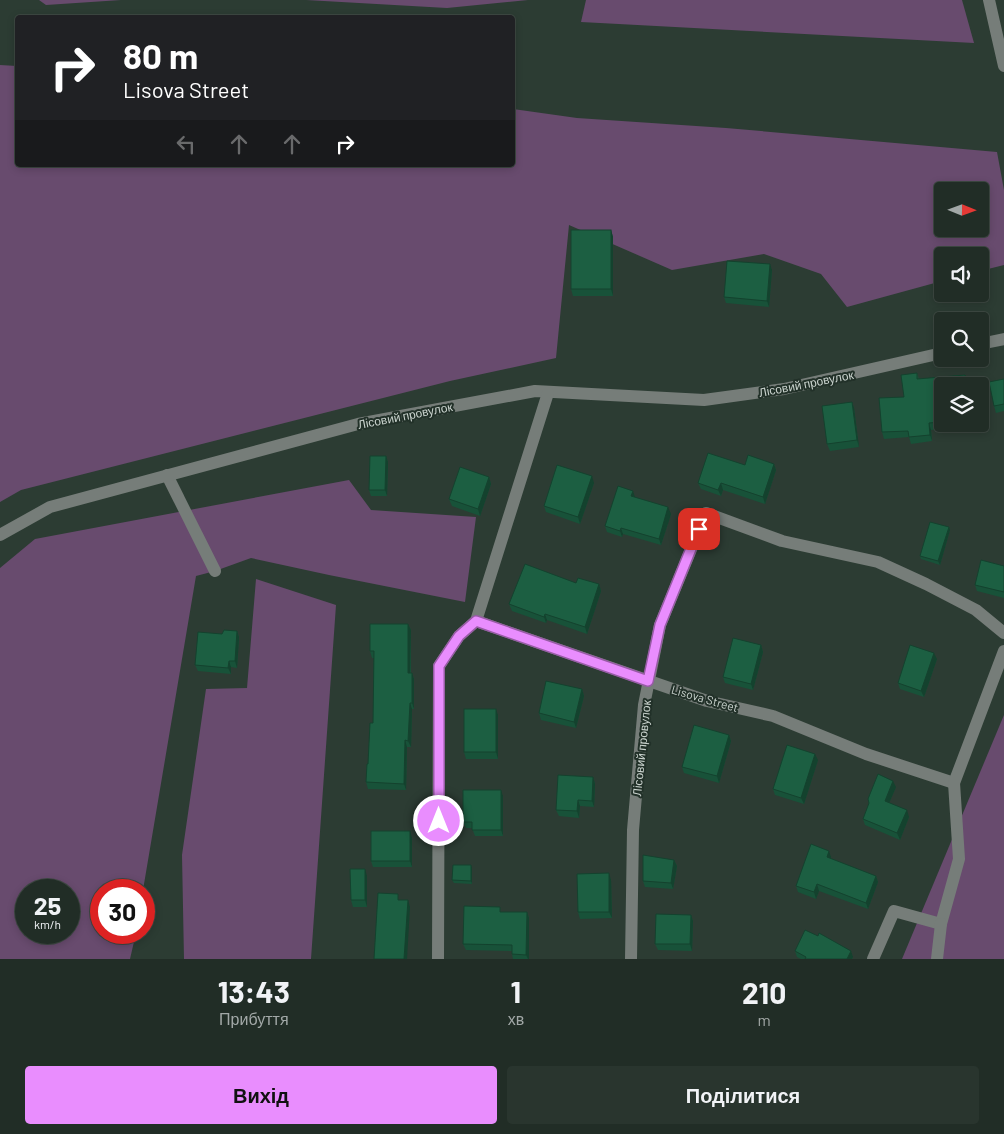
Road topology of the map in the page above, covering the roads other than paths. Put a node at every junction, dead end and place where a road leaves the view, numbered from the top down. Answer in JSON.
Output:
{"nodes":[{"id":1,"x":989,"y":0,"type":"edge"},
{"id":2,"x":1004,"y":66,"type":"edge"},
{"id":3,"x":1004,"y":338,"type":"edge"},
{"id":4,"x":989,"y":342,"type":"edge"},
{"id":5,"x":934,"y":355,"type":"edge"},
{"id":6,"x":548,"y":393,"type":"junction"},
{"id":7,"x":167,"y":475,"type":"junction"},
{"id":8,"x":0,"y":535,"type":"edge"},
{"id":9,"x":215,"y":571,"type":"dead end"},
{"id":10,"x":476,"y":621,"type":"junction"},
{"id":11,"x":1004,"y":633,"type":"edge"},
{"id":12,"x":1004,"y":651,"type":"edge"},
{"id":13,"x":648,"y":681,"type":"junction"},
{"id":14,"x":954,"y":783,"type":"junction"},
{"id":15,"x":941,"y":924,"type":"junction"},
{"id":16,"x":438,"y":959,"type":"edge"},
{"id":17,"x":631,"y":959,"type":"edge"},
{"id":18,"x":873,"y":959,"type":"edge"},
{"id":19,"x":937,"y":959,"type":"edge"}],
"edges":[{"from":1,"to":2,"type":"street"},
{"from":3,"to":4,"type":"street"},
{"from":5,"to":6,"type":"street","name":"Лісовий провулок"},
{"from":6,"to":7,"type":"street","name":"Лісовий провулок"},
{"from":6,"to":10,"type":"street"},
{"from":7,"to":8,"type":"street","name":"Лісовий провулок"},
{"from":7,"to":9,"type":"street"},
{"from":10,"to":13,"type":"street","name":"Lisova Street"},
{"from":10,"to":16,"type":"street"},
{"from":11,"to":13,"type":"street","name":"Лісовий провулок"},
{"from":12,"to":14,"type":"street"},
{"from":13,"to":14,"type":"street","name":"Lisova Street"},
{"from":13,"to":17,"type":"street","name":"Лісовий провулок"},
{"from":14,"to":15,"type":"street"},
{"from":15,"to":18,"type":"street"},
{"from":15,"to":19,"type":"street"}]}
